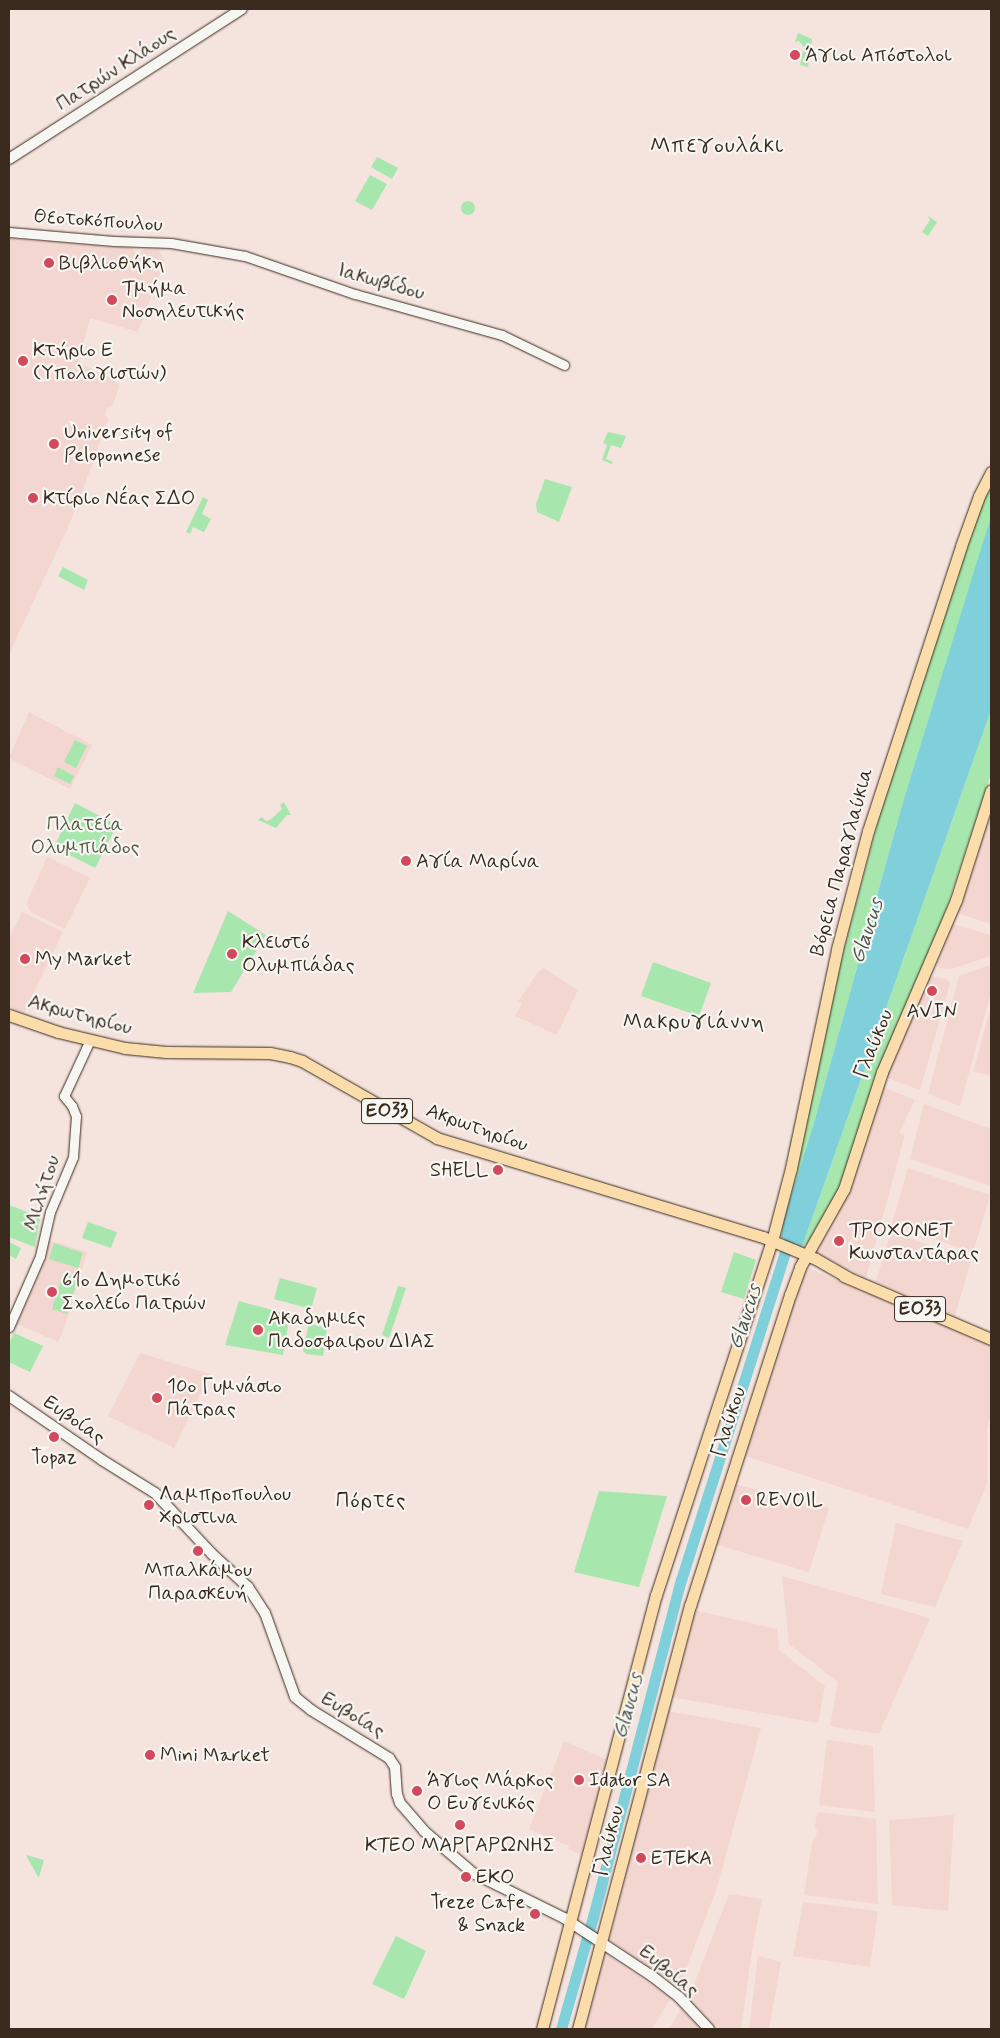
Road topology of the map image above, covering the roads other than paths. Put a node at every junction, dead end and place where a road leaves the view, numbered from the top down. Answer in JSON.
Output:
{"nodes":[{"id":1,"x":242,"y":9,"type":"edge"},
{"id":2,"x":9,"y":159,"type":"edge"},
{"id":3,"x":9,"y":232,"type":"edge"},
{"id":4,"x":185,"y":245,"type":"joint"},
{"id":5,"x":564,"y":366,"type":"dead end"},
{"id":6,"x":991,"y":472,"type":"edge"},
{"id":7,"x":991,"y":790,"type":"edge"},
{"id":8,"x":9,"y":1015,"type":"edge"},
{"id":9,"x":90,"y":1040,"type":"junction"},
{"id":10,"x":774,"y":1245,"type":"junction"},
{"id":11,"x":802,"y":1256,"type":"junction"},
{"id":12,"x":9,"y":1327,"type":"edge"},
{"id":13,"x":991,"y":1339,"type":"edge"},
{"id":14,"x":9,"y":1396,"type":"edge"},
{"id":15,"x":573,"y":1924,"type":"junction"},
{"id":16,"x":600,"y":1940,"type":"junction"},
{"id":17,"x":542,"y":2029,"type":"edge"},
{"id":18,"x":578,"y":2029,"type":"edge"},
{"id":19,"x":708,"y":2029,"type":"edge"}],
"edges":[{"from":1,"to":2,"type":"main road","name":"Πατρών Κλάους"},
{"from":3,"to":4,"type":"street","name":"Θεοτοκόπουλου"},
{"from":4,"to":5,"type":"street","name":"Ιακωβίδου"},
{"from":6,"to":10,"type":"main road","name":"Βόρεια Παραγλαύκια"},
{"from":7,"to":11,"type":"main road","name":"Γλαύκου"},
{"from":8,"to":9,"type":"main road","name":"Ακρωτηρίου","number":"ΕΟ33"},
{"from":9,"to":10,"type":"main road","name":"Ακρωτηρίου","number":"ΕΟ33"},
{"from":9,"to":12,"type":"street","name":"Μιλήτου"},
{"from":10,"to":11,"type":"main road","name":"Ακρωτηρίου","number":"ΕΟ33"},
{"from":10,"to":15,"type":"main road","name":"Γλαύκου"},
{"from":11,"to":13,"type":"main road","number":"ΕΟ33"},
{"from":11,"to":16,"type":"main road","name":"Γλαύκου"},
{"from":14,"to":15,"type":"main road","name":"Ευβοίας"},
{"from":15,"to":16,"type":"main road","name":"Ευβοίας"},
{"from":15,"to":17,"type":"main road","name":"Γλαύκου"},
{"from":16,"to":18,"type":"main road","name":"Γλαύκου"},
{"from":16,"to":19,"type":"main road","name":"Ευβοίας"}]}
